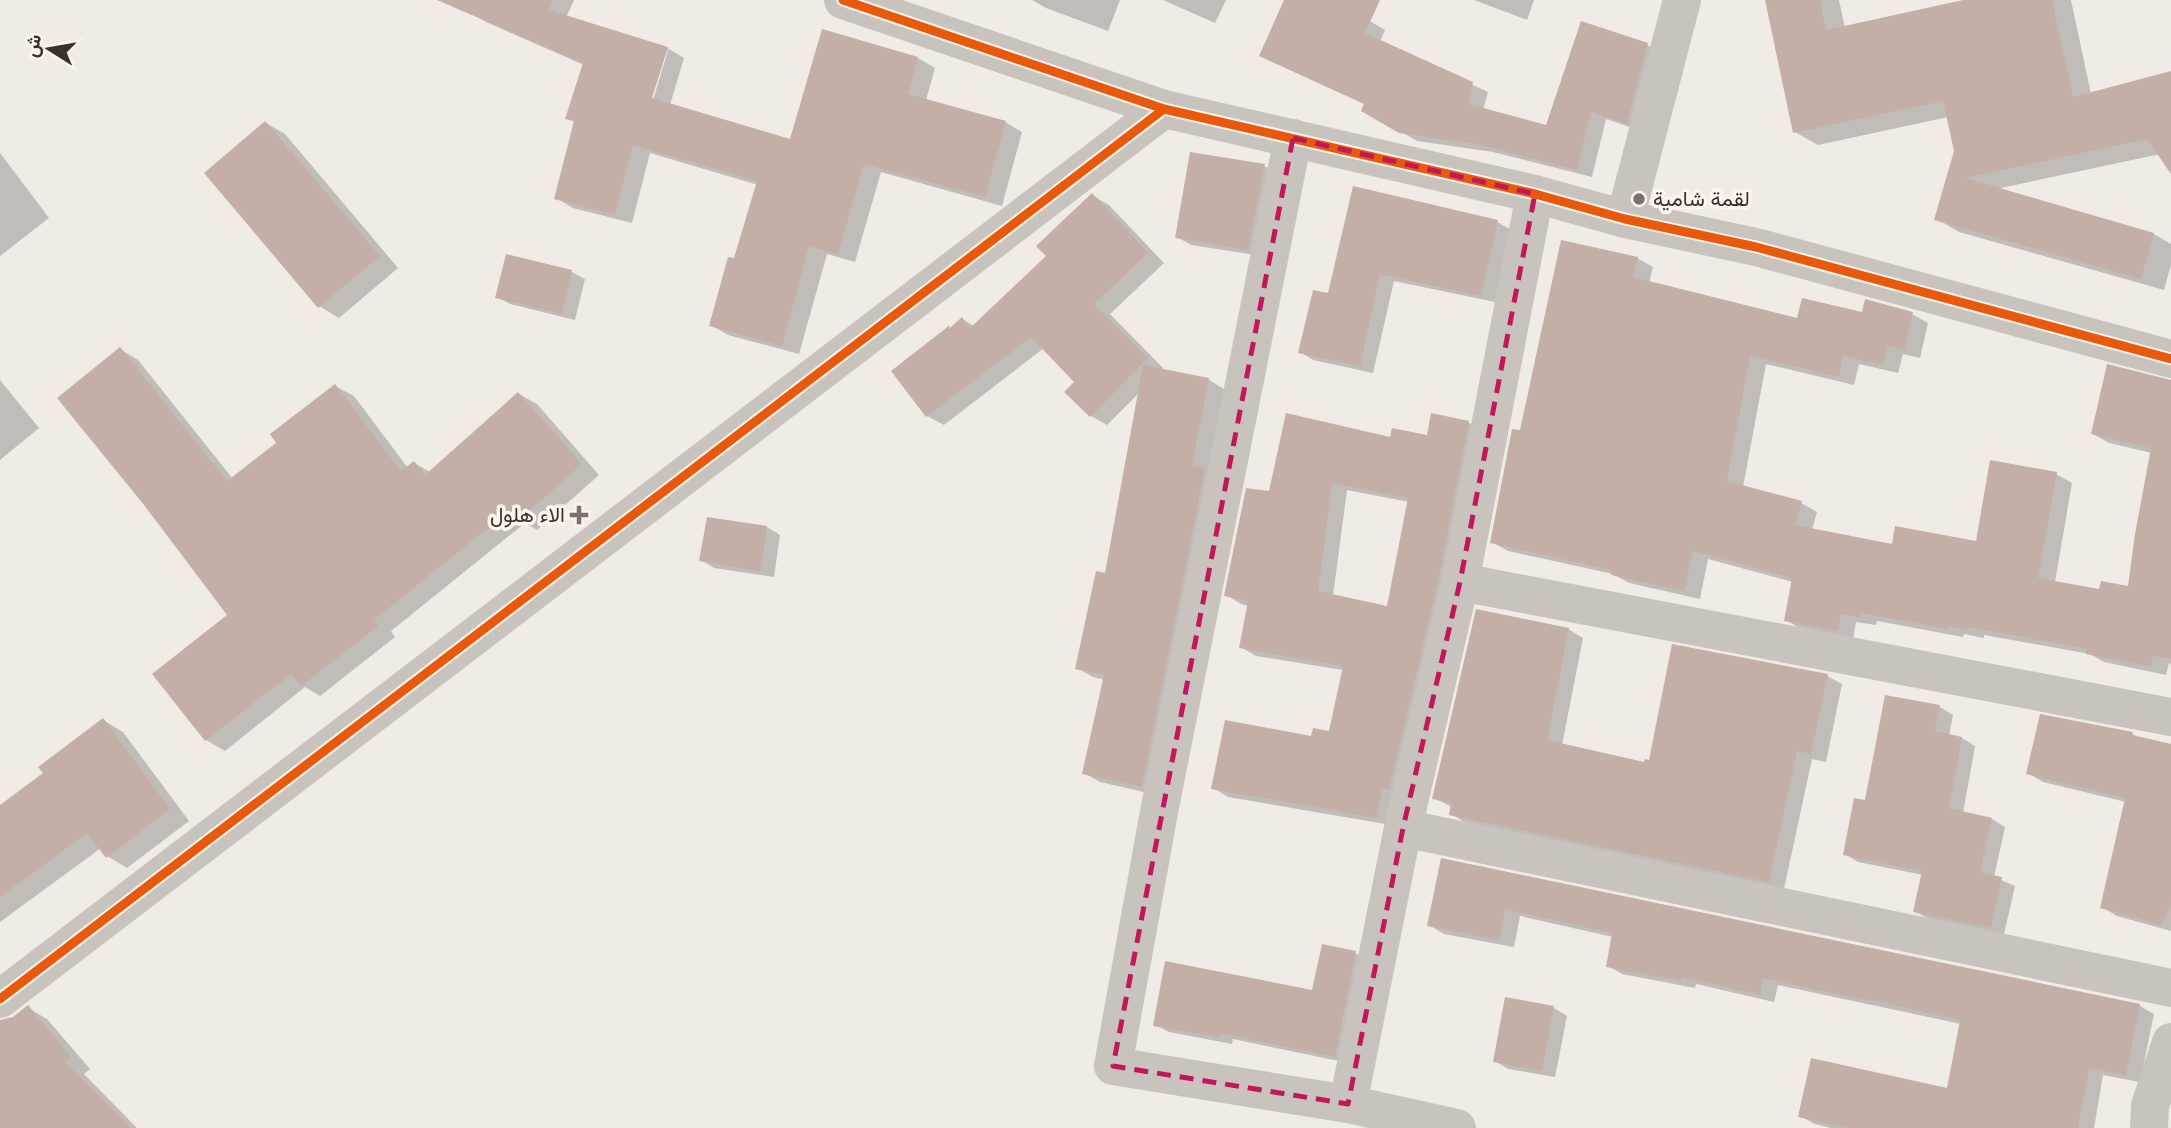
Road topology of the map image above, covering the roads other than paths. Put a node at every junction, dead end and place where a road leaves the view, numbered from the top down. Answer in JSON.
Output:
{"nodes":[{"id":1,"x":843,"y":0,"type":"edge"},
{"id":2,"x":1682,"y":0,"type":"edge"},
{"id":3,"x":1164,"y":109,"type":"junction"},
{"id":4,"x":1293,"y":138,"type":"junction"},
{"id":5,"x":1535,"y":194,"type":"junction"},
{"id":6,"x":1625,"y":219,"type":"junction"},
{"id":7,"x":2171,"y":359,"type":"edge"},
{"id":8,"x":1460,"y":582,"type":"junction"},
{"id":9,"x":2171,"y":717,"type":"edge"},
{"id":10,"x":1403,"y":828,"type":"junction"},
{"id":11,"x":2171,"y":988,"type":"edge"},
{"id":12,"x":0,"y":999,"type":"edge"},
{"id":13,"x":2171,"y":1042,"type":"edge"},
{"id":14,"x":1349,"y":1104,"type":"junction"},
{"id":15,"x":1457,"y":1128,"type":"edge"},
{"id":16,"x":2149,"y":1128,"type":"edge"}],
"edges":[{"from":1,"to":3,"type":"street"},
{"from":2,"to":6,"type":"street"},
{"from":3,"to":4,"type":"street"},
{"from":3,"to":12,"type":"street"},
{"from":4,"to":5,"type":"street"},
{"from":4,"to":14,"type":"street"},
{"from":5,"to":6,"type":"street"},
{"from":5,"to":8,"type":"street"},
{"from":6,"to":7,"type":"street"},
{"from":8,"to":9,"type":"street"},
{"from":8,"to":10,"type":"street"},
{"from":10,"to":11,"type":"street"},
{"from":10,"to":14,"type":"street"},
{"from":13,"to":16,"type":"street"},
{"from":14,"to":15,"type":"street"}]}
